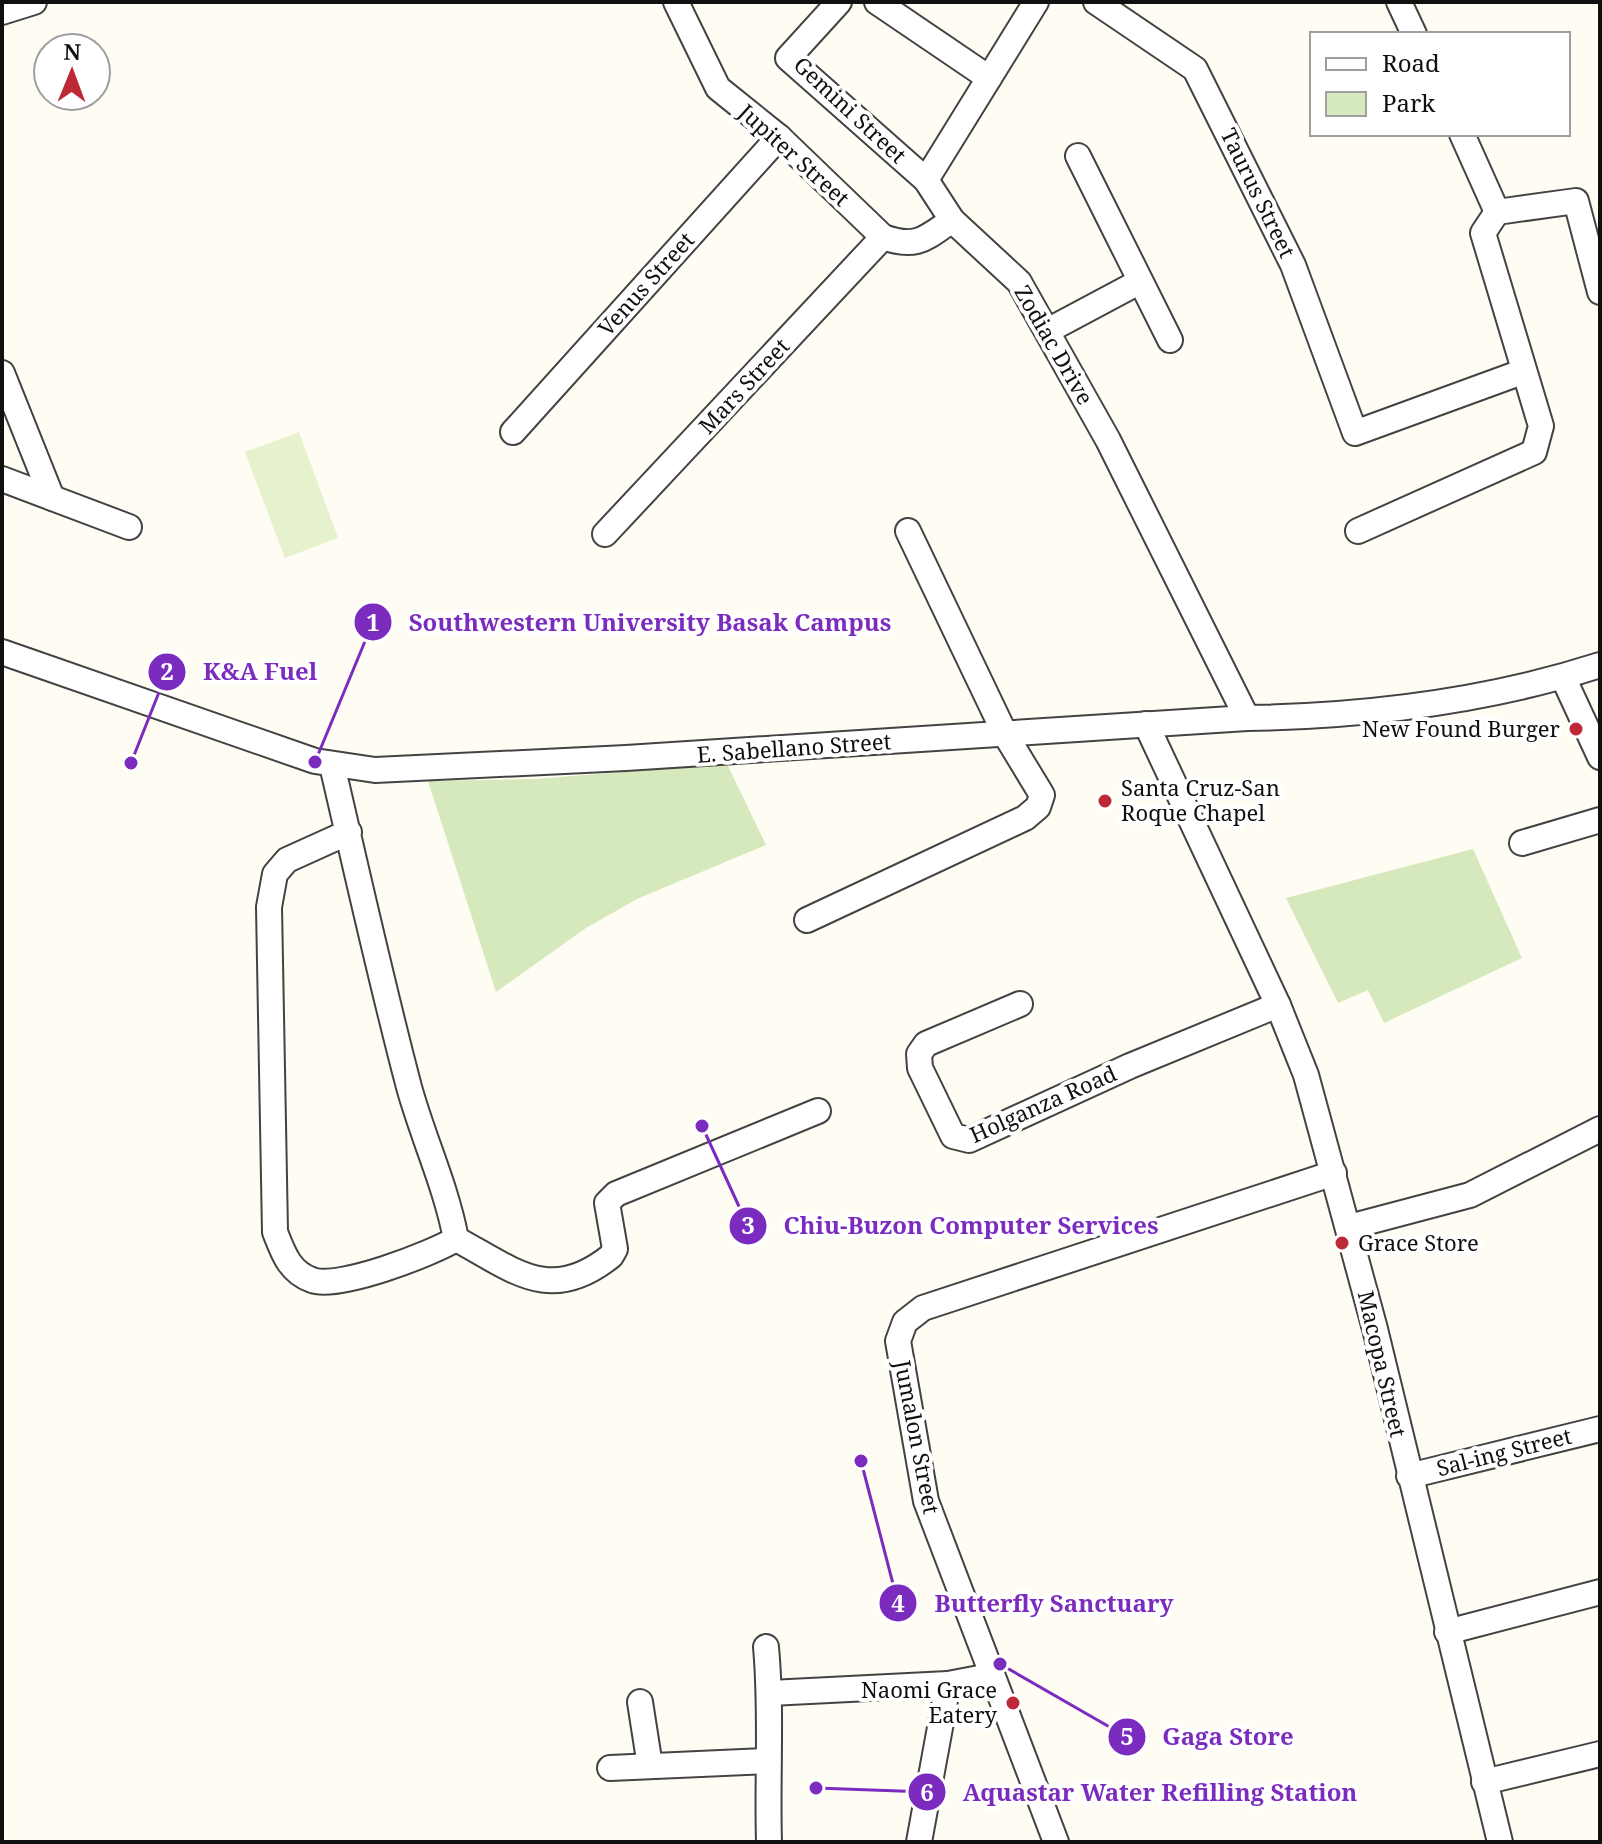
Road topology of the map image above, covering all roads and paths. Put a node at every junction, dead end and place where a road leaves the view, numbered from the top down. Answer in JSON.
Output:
{"nodes":[{"id":1,"x":676,"y":2,"type":"edge"},
{"id":2,"x":839,"y":2,"type":"edge"},
{"id":3,"x":877,"y":2,"type":"edge"},
{"id":4,"x":1036,"y":2,"type":"edge"},
{"id":5,"x":1096,"y":2,"type":"edge"},
{"id":6,"x":1399,"y":2,"type":"edge"},
{"id":7,"x":1413,"y":32,"type":"edge"},
{"id":8,"x":989,"y":78,"type":"junction"},
{"id":9,"x":1463,"y":136,"type":"edge"},
{"id":10,"x":779,"y":137,"type":"junction"},
{"id":11,"x":1078,"y":156,"type":"dead end"},
{"id":12,"x":926,"y":180,"type":"junction"},
{"id":13,"x":1497,"y":212,"type":"junction"},
{"id":14,"x":952,"y":220,"type":"junction"},
{"id":15,"x":883,"y":237,"type":"junction"},
{"id":16,"x":1139,"y":282,"type":"junction"},
{"id":17,"x":1598,"y":283,"type":"edge"},
{"id":18,"x":1049,"y":330,"type":"junction"},
{"id":19,"x":1170,"y":340,"type":"dead end"},
{"id":20,"x":1522,"y":372,"type":"junction"},
{"id":21,"x":2,"y":373,"type":"edge"},
{"id":22,"x":513,"y":432,"type":"dead end"},
{"id":23,"x":2,"y":479,"type":"edge"},
{"id":24,"x":52,"y":498,"type":"junction"},
{"id":25,"x":129,"y":527,"type":"dead end"},
{"id":26,"x":908,"y":531,"type":"dead end"},
{"id":27,"x":1358,"y":531,"type":"dead end"},
{"id":28,"x":605,"y":534,"type":"dead end"},
{"id":29,"x":2,"y":652,"type":"edge"},
{"id":30,"x":1600,"y":665,"type":"edge"},
{"id":31,"x":1563,"y":677,"type":"junction"},
{"id":32,"x":1247,"y":718,"type":"junction"},
{"id":33,"x":1146,"y":724,"type":"junction"},
{"id":34,"x":1005,"y":734,"type":"junction"},
{"id":35,"x":1600,"y":757,"type":"edge"},
{"id":36,"x":332,"y":765,"type":"junction"},
{"id":37,"x":1600,"y":820,"type":"edge"},
{"id":38,"x":349,"y":832,"type":"junction"},
{"id":39,"x":1522,"y":843,"type":"dead end"},
{"id":40,"x":807,"y":920,"type":"dead end"},
{"id":41,"x":1020,"y":1004,"type":"dead end"},
{"id":42,"x":1278,"y":1005,"type":"junction"},
{"id":43,"x":818,"y":1111,"type":"dead end"},
{"id":44,"x":1600,"y":1129,"type":"edge"},
{"id":45,"x":1334,"y":1173,"type":"junction"},
{"id":46,"x":1349,"y":1227,"type":"junction"},
{"id":47,"x":456,"y":1239,"type":"junction"},
{"id":48,"x":1600,"y":1429,"type":"edge"},
{"id":49,"x":1409,"y":1476,"type":"junction"},
{"id":50,"x":1600,"y":1592,"type":"edge"},
{"id":51,"x":1447,"y":1632,"type":"junction"},
{"id":52,"x":766,"y":1647,"type":"dead end"},
{"id":53,"x":990,"y":1676,"type":"junction"},
{"id":54,"x":948,"y":1684,"type":"junction"},
{"id":55,"x":770,"y":1693,"type":"junction"},
{"id":56,"x":640,"y":1702,"type":"dead end"},
{"id":57,"x":1600,"y":1754,"type":"edge"},
{"id":58,"x":767,"y":1761,"type":"junction"},
{"id":59,"x":650,"y":1766,"type":"junction"},
{"id":60,"x":610,"y":1768,"type":"dead end"},
{"id":61,"x":1484,"y":1782,"type":"junction"},
{"id":62,"x":769,"y":1842,"type":"edge"},
{"id":63,"x":919,"y":1842,"type":"edge"},
{"id":64,"x":1056,"y":1842,"type":"edge"},
{"id":65,"x":1500,"y":1842,"type":"edge"}],
"edges":[{"from":1,"to":10,"type":"street","name":"Jupiter Street"},
{"from":2,"to":12,"type":"street","name":"Gemini Street"},
{"from":3,"to":8,"type":"street"},
{"from":4,"to":8,"type":"street"},
{"from":5,"to":20,"type":"street","name":"Taurus Street"},
{"from":6,"to":7,"type":"street"},
{"from":8,"to":12,"type":"street"},
{"from":9,"to":13,"type":"street"},
{"from":10,"to":15,"type":"street","name":"Jupiter Street"},
{"from":10,"to":22,"type":"street","name":"Venus Street"},
{"from":11,"to":16,"type":"street"},
{"from":12,"to":14,"type":"street","name":"Zodiac Drive"},
{"from":13,"to":17,"type":"street"},
{"from":13,"to":20,"type":"street"},
{"from":14,"to":15,"type":"street"},
{"from":14,"to":18,"type":"street","name":"Zodiac Drive"},
{"from":15,"to":28,"type":"street","name":"Mars Street"},
{"from":16,"to":18,"type":"street"},
{"from":16,"to":19,"type":"street"},
{"from":18,"to":32,"type":"street","name":"Zodiac Drive"},
{"from":20,"to":27,"type":"street"},
{"from":21,"to":24,"type":"street"},
{"from":23,"to":24,"type":"street"},
{"from":24,"to":25,"type":"street"},
{"from":26,"to":34,"type":"street"},
{"from":29,"to":36,"type":"street","name":"E. Sabellano Street"},
{"from":30,"to":31,"type":"street","name":"E. Sabellano Street"},
{"from":31,"to":32,"type":"street","name":"E. Sabellano Street"},
{"from":31,"to":35,"type":"street"},
{"from":32,"to":33,"type":"street","name":"E. Sabellano Street"},
{"from":33,"to":34,"type":"street","name":"E. Sabellano Street"},
{"from":33,"to":42,"type":"street","name":"Macopa Street"},
{"from":34,"to":36,"type":"street","name":"E. Sabellano Street"},
{"from":34,"to":40,"type":"street"},
{"from":36,"to":38,"type":"street"},
{"from":37,"to":39,"type":"street"},
{"from":38,"to":47,"type":"street"},
{"from":38,"to":47,"type":"street"},
{"from":41,"to":42,"type":"street","name":"Holganza Road"},
{"from":42,"to":45,"type":"street","name":"Macopa Street"},
{"from":43,"to":47,"type":"street"},
{"from":44,"to":46,"type":"street"},
{"from":45,"to":46,"type":"street","name":"Macopa Street"},
{"from":45,"to":53,"type":"street","name":"Jumalon Street"},
{"from":46,"to":49,"type":"street","name":"Macopa Street"},
{"from":48,"to":49,"type":"street","name":"Sal-ing Street"},
{"from":49,"to":51,"type":"street","name":"Macopa Street"},
{"from":50,"to":51,"type":"street"},
{"from":51,"to":61,"type":"street","name":"Macopa Street"},
{"from":52,"to":55,"type":"street"},
{"from":53,"to":54,"type":"street"},
{"from":53,"to":64,"type":"street","name":"Jumalon Street"},
{"from":54,"to":55,"type":"street"},
{"from":54,"to":63,"type":"street"},
{"from":55,"to":58,"type":"street"},
{"from":56,"to":59,"type":"street"},
{"from":57,"to":61,"type":"street"},
{"from":58,"to":59,"type":"street"},
{"from":58,"to":62,"type":"street"},
{"from":59,"to":60,"type":"street"},
{"from":61,"to":65,"type":"street","name":"Macopa Street"}]}
